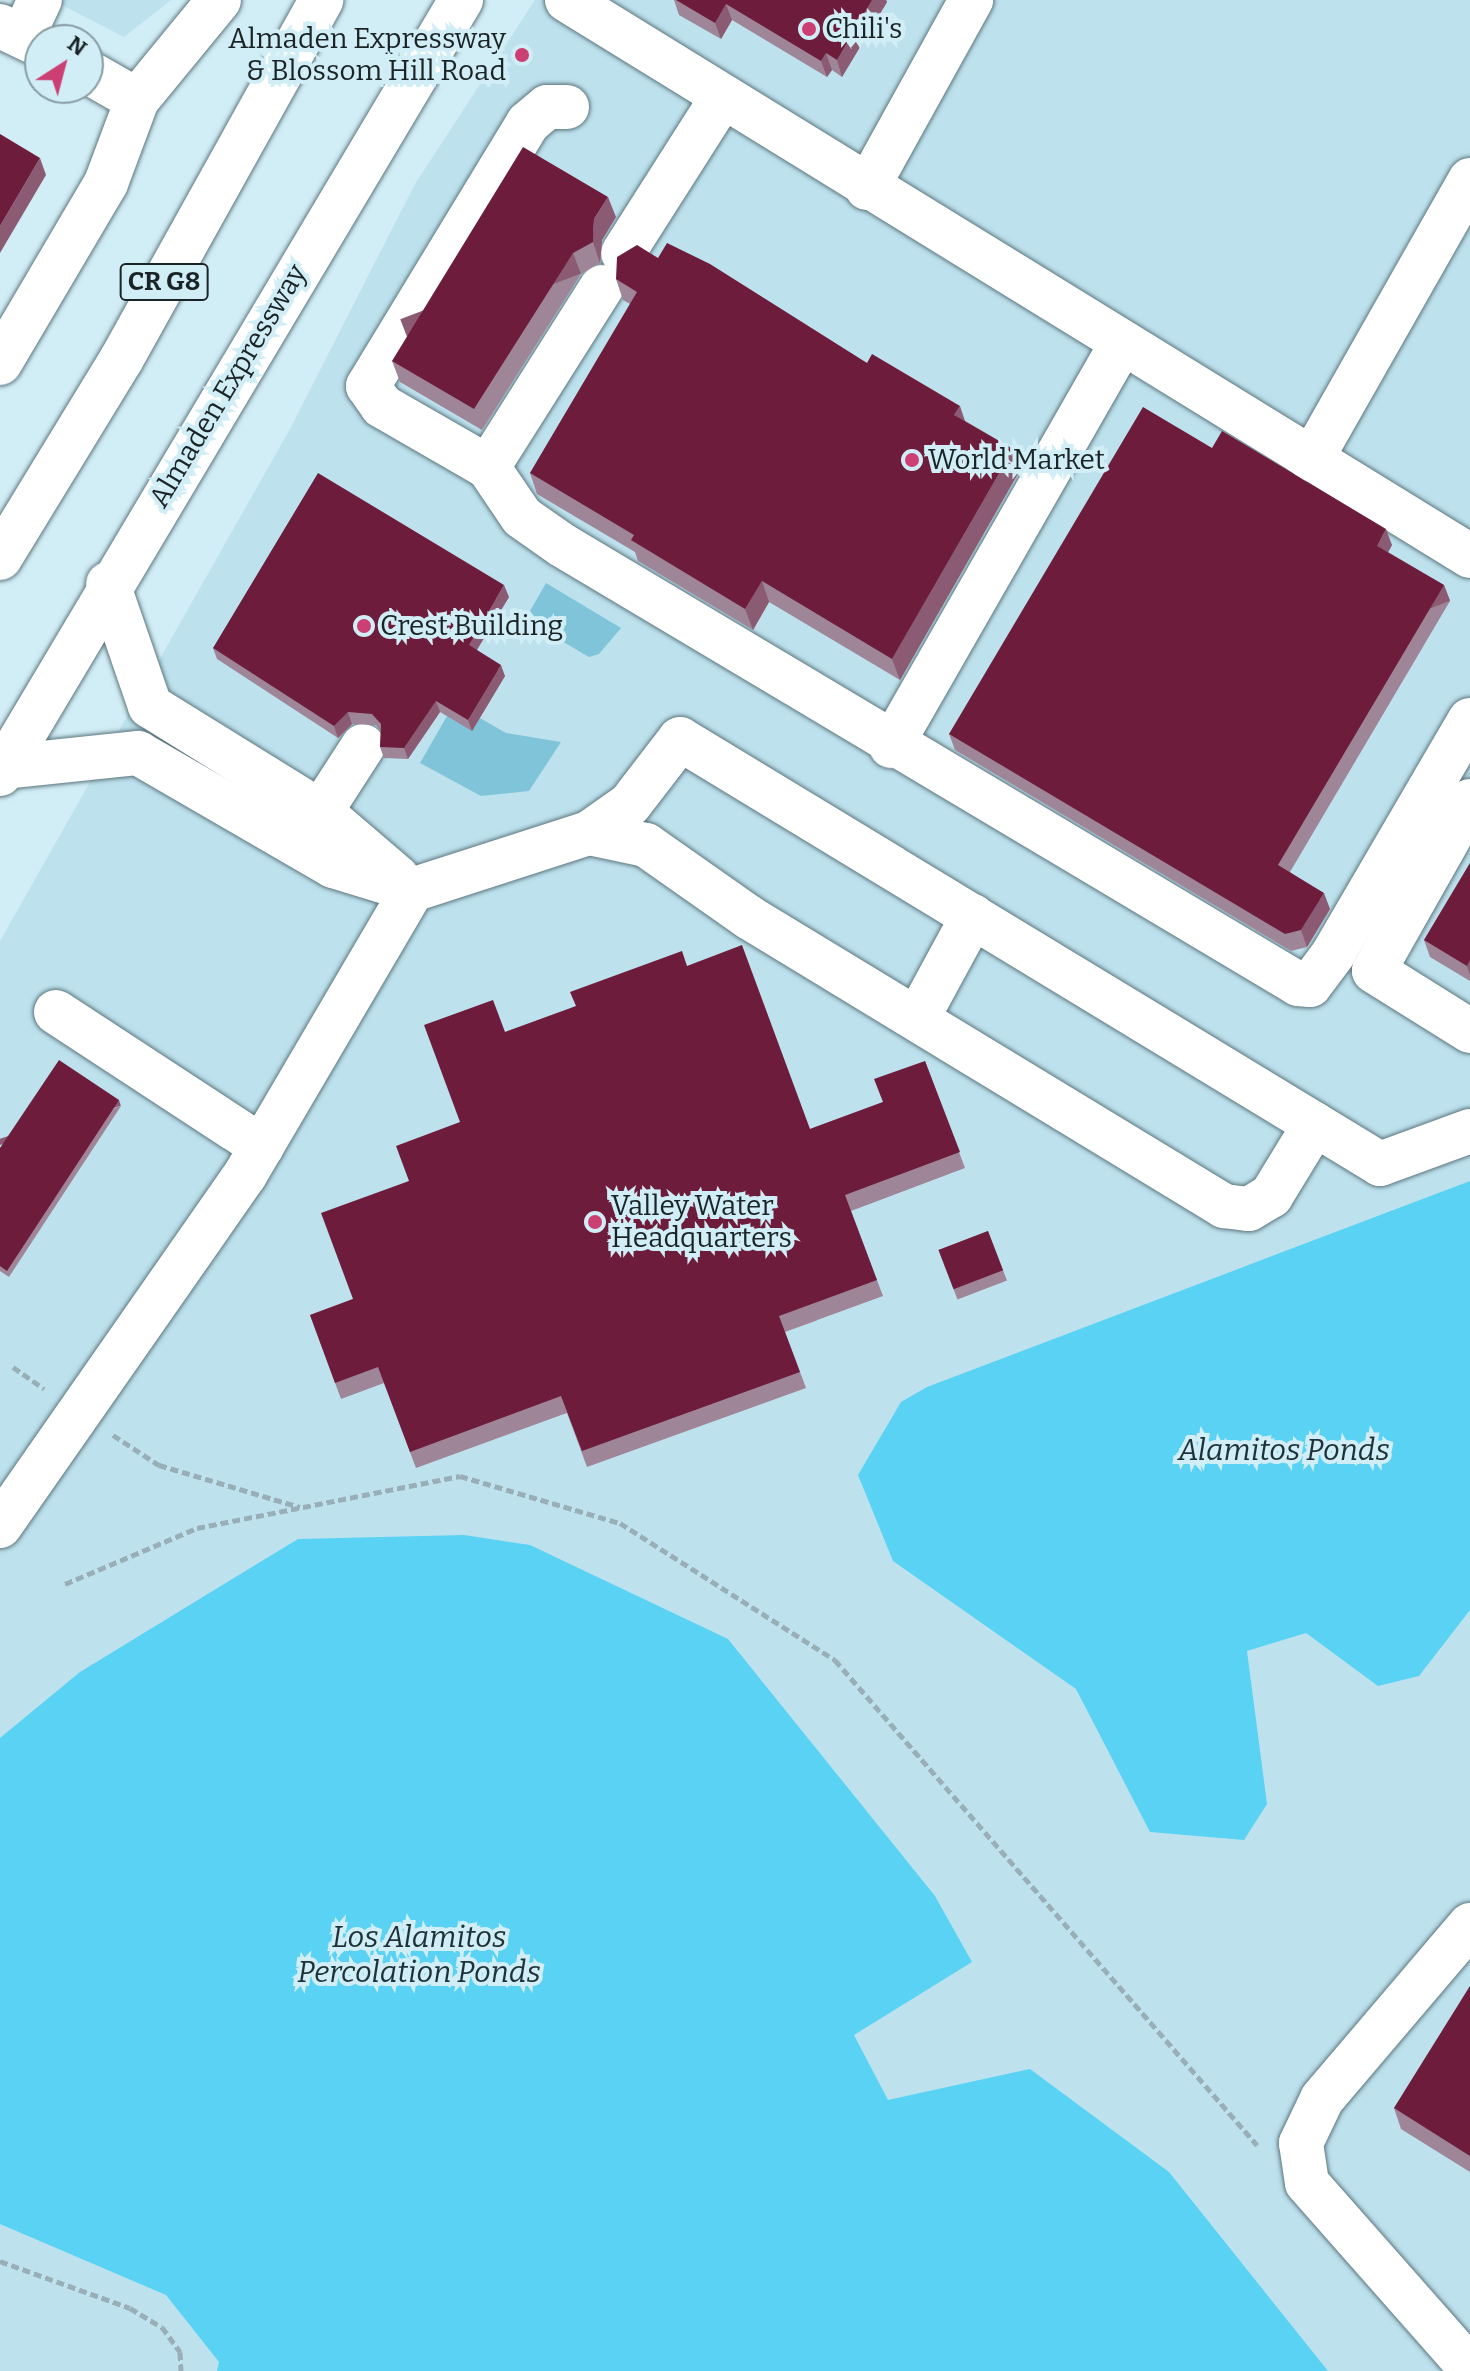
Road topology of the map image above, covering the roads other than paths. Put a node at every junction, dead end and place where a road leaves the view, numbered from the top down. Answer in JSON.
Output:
{"nodes":[{"id":1,"x":219,"y":0,"type":"edge"},
{"id":2,"x":321,"y":0,"type":"edge"},
{"id":3,"x":461,"y":0,"type":"edge"},
{"id":4,"x":567,"y":0,"type":"edge"},
{"id":5,"x":971,"y":0,"type":"edge"},
{"id":6,"x":104,"y":81,"type":"edge"},
{"id":7,"x":721,"y":99,"type":"junction"},
{"id":8,"x":137,"y":100,"type":"junction"},
{"id":9,"x":567,"y":107,"type":"dead end"},
{"id":10,"x":1470,"y":180,"type":"edge"},
{"id":11,"x":867,"y":188,"type":"junction"},
{"id":12,"x":1122,"y":343,"type":"junction"},
{"id":13,"x":0,"y":363,"type":"edge"},
{"id":14,"x":1311,"y":460,"type":"junction"},
{"id":15,"x":488,"y":467,"type":"junction"},
{"id":16,"x":1470,"y":556,"type":"edge"},
{"id":17,"x":0,"y":558,"type":"edge"},
{"id":18,"x":108,"y":584,"type":"junction"},
{"id":19,"x":1470,"y":720,"type":"edge"},
{"id":20,"x":363,"y":746,"type":"dead end"},
{"id":21,"x":891,"y":746,"type":"junction"},
{"id":22,"x":2,"y":770,"type":"edge"},
{"id":23,"x":1470,"y":803,"type":"edge"},
{"id":24,"x":630,"y":804,"type":"junction"},
{"id":25,"x":310,"y":828,"type":"junction"},
{"id":26,"x":589,"y":833,"type":"junction"},
{"id":27,"x":646,"y":845,"type":"junction"},
{"id":28,"x":412,"y":890,"type":"junction"},
{"id":29,"x":973,"y":916,"type":"junction"},
{"id":30,"x":56,"y":1012,"type":"dead end"},
{"id":31,"x":917,"y":1019,"type":"junction"},
{"id":32,"x":1470,"y":1031,"type":"edge"},
{"id":33,"x":1315,"y":1124,"type":"junction"},
{"id":34,"x":1470,"y":1131,"type":"edge"},
{"id":35,"x":262,"y":1147,"type":"junction"},
{"id":36,"x":0,"y":1526,"type":"edge"},
{"id":37,"x":1470,"y":1925,"type":"edge"},
{"id":38,"x":1470,"y":2368,"type":"edge"}],
"edges":[{"from":1,"to":8,"type":"main road"},
{"from":2,"to":17,"type":"main road","number":"CR G8"},
{"from":3,"to":18,"type":"main road","name":"Almaden Expressway"},
{"from":4,"to":7,"type":"main road"},
{"from":5,"to":11,"type":"main road"},
{"from":6,"to":8,"type":"main road"},
{"from":7,"to":11,"type":"main road"},
{"from":7,"to":15,"type":"main road"},
{"from":8,"to":13,"type":"main road"},
{"from":9,"to":15,"type":"main road"},
{"from":10,"to":14,"type":"main road"},
{"from":11,"to":12,"type":"main road"},
{"from":12,"to":14,"type":"main road"},
{"from":12,"to":21,"type":"main road"},
{"from":14,"to":16,"type":"main road"},
{"from":15,"to":21,"type":"main road"},
{"from":18,"to":22,"type":"main road","name":"Almaden Expressway"},
{"from":18,"to":25,"type":"main road"},
{"from":19,"to":21,"type":"main road"},
{"from":20,"to":25,"type":"main road"},
{"from":22,"to":25,"type":"main road"},
{"from":23,"to":32,"type":"main road"},
{"from":24,"to":26,"type":"main road"},
{"from":24,"to":27,"type":"main road"},
{"from":24,"to":29,"type":"main road"},
{"from":25,"to":28,"type":"main road"},
{"from":26,"to":27,"type":"main road"},
{"from":26,"to":28,"type":"main road"},
{"from":27,"to":31,"type":"main road"},
{"from":28,"to":35,"type":"main road"},
{"from":29,"to":31,"type":"main road"},
{"from":29,"to":33,"type":"main road"},
{"from":30,"to":35,"type":"main road"},
{"from":31,"to":33,"type":"main road"},
{"from":33,"to":34,"type":"main road"},
{"from":35,"to":36,"type":"main road"},
{"from":37,"to":38,"type":"main road"}]}
